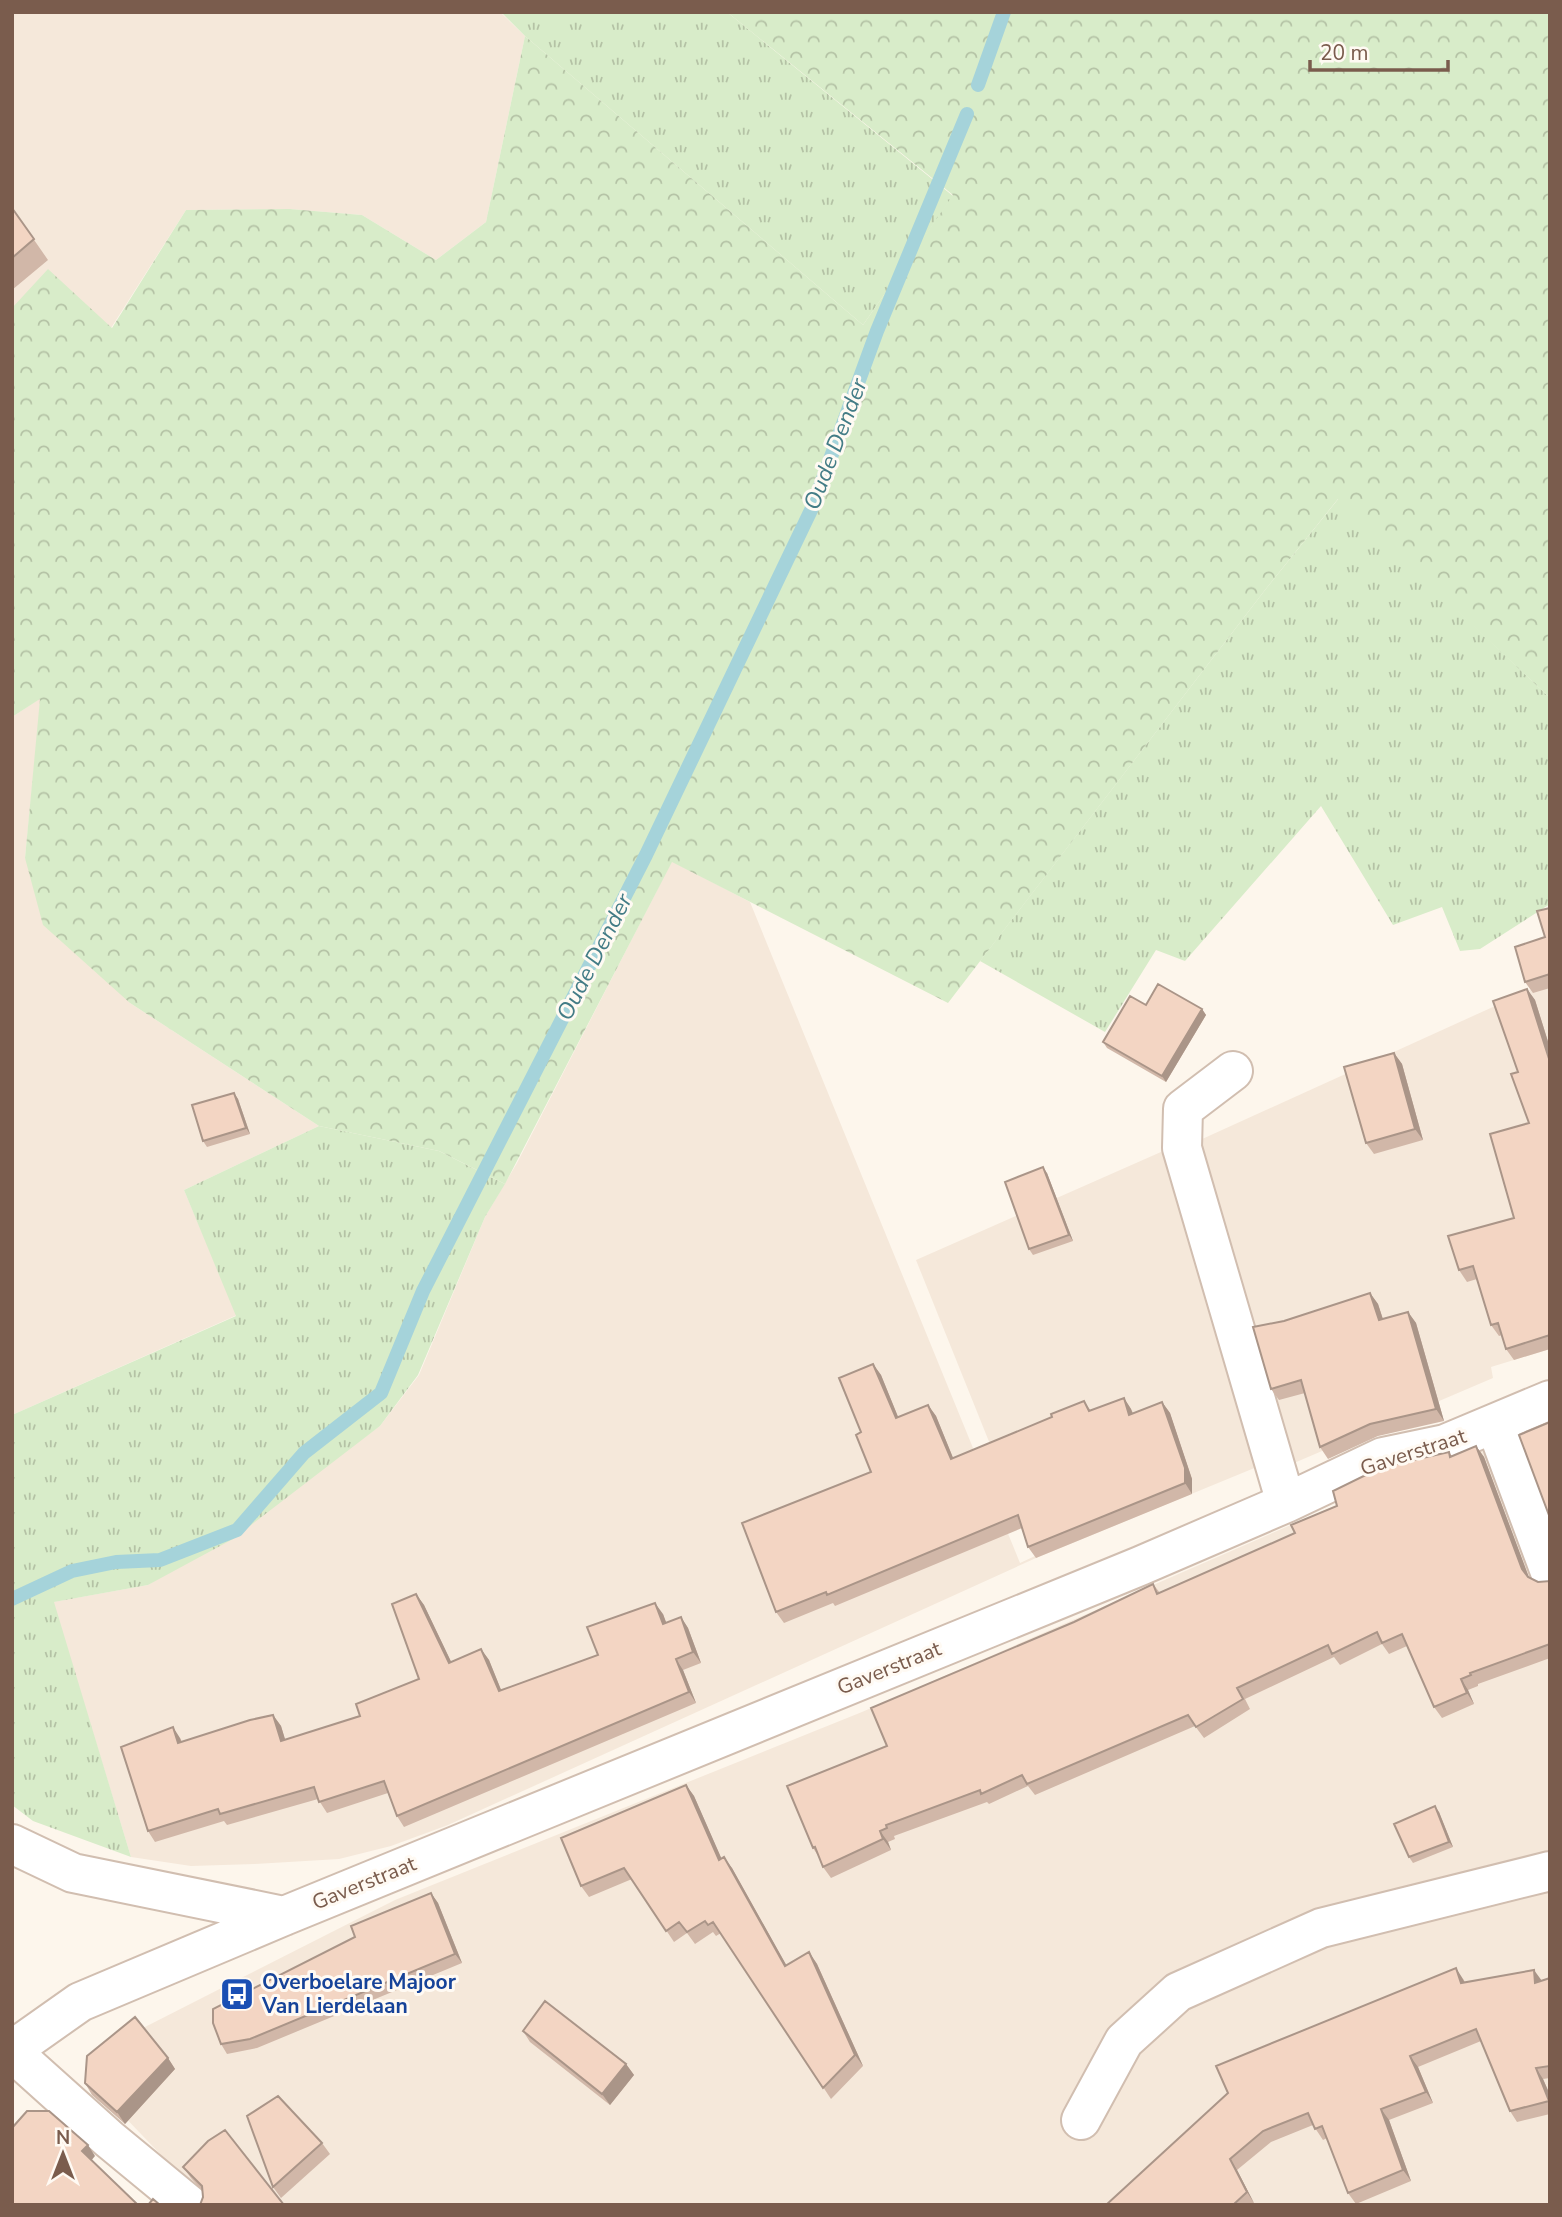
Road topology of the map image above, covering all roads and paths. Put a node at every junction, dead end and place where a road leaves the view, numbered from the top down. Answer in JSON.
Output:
{"nodes":[{"id":1,"x":1233,"y":1071,"type":"dead end"},
{"id":2,"x":1550,"y":1400,"type":"edge"},
{"id":3,"x":1495,"y":1424,"type":"junction"},
{"id":4,"x":1286,"y":1503,"type":"junction"},
{"id":5,"x":1550,"y":1572,"type":"edge"},
{"id":6,"x":12,"y":1844,"type":"edge"},
{"id":7,"x":1550,"y":1871,"type":"edge"},
{"id":8,"x":284,"y":1916,"type":"junction"},
{"id":9,"x":12,"y":2051,"type":"edge"},
{"id":10,"x":1081,"y":2120,"type":"dead end"},
{"id":11,"x":189,"y":2205,"type":"edge"}],
"edges":[{"from":1,"to":4,"type":"street"},
{"from":2,"to":3,"type":"street","name":"Gaverstraat"},
{"from":3,"to":4,"type":"street","name":"Gaverstraat"},
{"from":3,"to":5,"type":"street"},
{"from":4,"to":8,"type":"street","name":"Gaverstraat"},
{"from":6,"to":8,"type":"street"},
{"from":7,"to":10,"type":"street"},
{"from":8,"to":9,"type":"street","name":"Gaverstraat"},
{"from":9,"to":11,"type":"street"}]}
